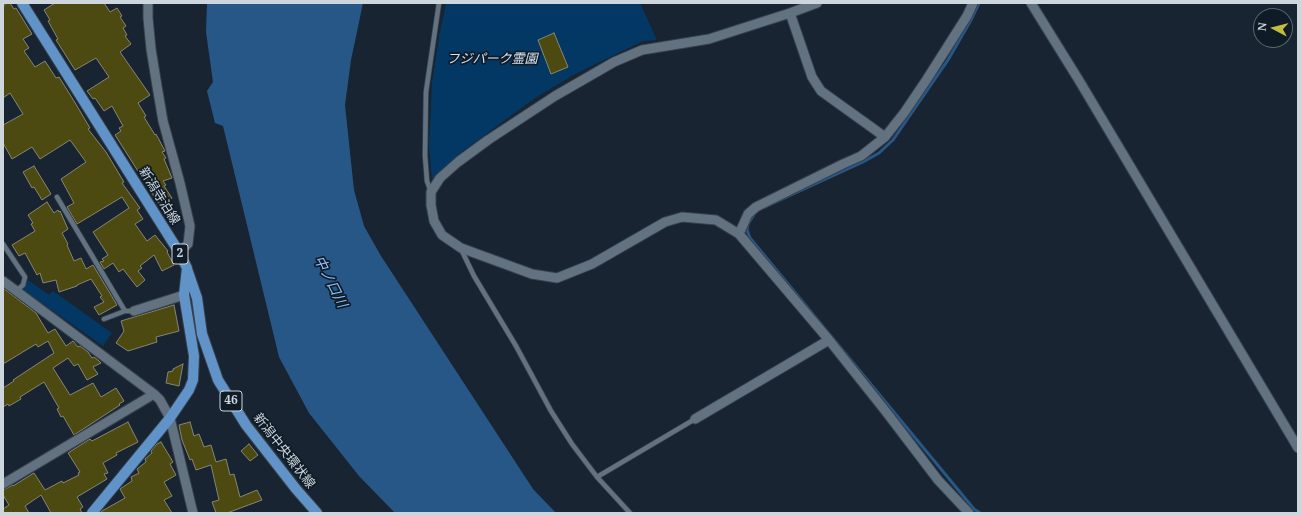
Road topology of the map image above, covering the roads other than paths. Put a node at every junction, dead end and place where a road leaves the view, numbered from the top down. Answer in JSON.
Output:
{"nodes":[{"id":1,"x":22,"y":3,"type":"edge"},
{"id":2,"x":148,"y":3,"type":"edge"},
{"id":3,"x":439,"y":3,"type":"edge"},
{"id":4,"x":818,"y":3,"type":"edge"},
{"id":5,"x":973,"y":3,"type":"edge"},
{"id":6,"x":1031,"y":3,"type":"edge"},
{"id":7,"x":790,"y":13,"type":"junction"},
{"id":8,"x":885,"y":137,"type":"junction"},
{"id":9,"x":431,"y":192,"type":"junction"},
{"id":10,"x":57,"y":197,"type":"dead end"},
{"id":11,"x":739,"y":234,"type":"junction"},
{"id":12,"x":3,"y":244,"type":"edge"},
{"id":13,"x":461,"y":248,"type":"junction"},
{"id":14,"x":179,"y":252,"type":"junction"},
{"id":15,"x":187,"y":268,"type":"junction"},
{"id":16,"x":3,"y":282,"type":"edge"},
{"id":17,"x":16,"y":291,"type":"junction"},
{"id":18,"x":184,"y":295,"type":"junction"},
{"id":19,"x":129,"y":311,"type":"junction"},
{"id":20,"x":104,"y":319,"type":"dead end"},
{"id":21,"x":828,"y":340,"type":"junction"},
{"id":22,"x":154,"y":394,"type":"junction"},
{"id":23,"x":170,"y":418,"type":"junction"},
{"id":24,"x":695,"y":419,"type":"joint"},
{"id":25,"x":1298,"y":448,"type":"edge"},
{"id":26,"x":598,"y":477,"type":"junction"},
{"id":27,"x":3,"y":484,"type":"edge"},
{"id":28,"x":92,"y":513,"type":"edge"},
{"id":29,"x":193,"y":513,"type":"edge"},
{"id":30,"x":317,"y":513,"type":"edge"},
{"id":31,"x":630,"y":513,"type":"edge"},
{"id":32,"x":969,"y":513,"type":"edge"}],
"edges":[{"from":1,"to":14,"type":"main road","name":"新潟寺泊線","number":"2"},
{"from":2,"to":14,"type":"street"},
{"from":3,"to":9,"type":"lane"},
{"from":4,"to":7,"type":"street"},
{"from":5,"to":8,"type":"street"},
{"from":6,"to":25,"type":"street"},
{"from":7,"to":8,"type":"street"},
{"from":7,"to":9,"type":"street"},
{"from":8,"to":11,"type":"street"},
{"from":9,"to":13,"type":"street"},
{"from":10,"to":19,"type":"lane"},
{"from":11,"to":13,"type":"street"},
{"from":11,"to":21,"type":"street"},
{"from":12,"to":17,"type":"lane"},
{"from":13,"to":26,"type":"lane"},
{"from":14,"to":15,"type":"main road","name":"新潟寺泊線","number":"2"},
{"from":15,"to":18,"type":"main road","number":"2"},
{"from":15,"to":30,"type":"main road","name":"新潟中央環状線","number":"46"},
{"from":16,"to":17,"type":"street"},
{"from":17,"to":22,"type":"street"},
{"from":18,"to":19,"type":"street"},
{"from":18,"to":23,"type":"main road","number":"2"},
{"from":19,"to":20,"type":"lane"},
{"from":21,"to":24,"type":"street"},
{"from":21,"to":32,"type":"street"},
{"from":22,"to":23,"type":"street"},
{"from":22,"to":27,"type":"street"},
{"from":23,"to":28,"type":"main road","number":"2"},
{"from":23,"to":29,"type":"street"},
{"from":24,"to":26,"type":"lane"},
{"from":26,"to":31,"type":"lane"}]}
